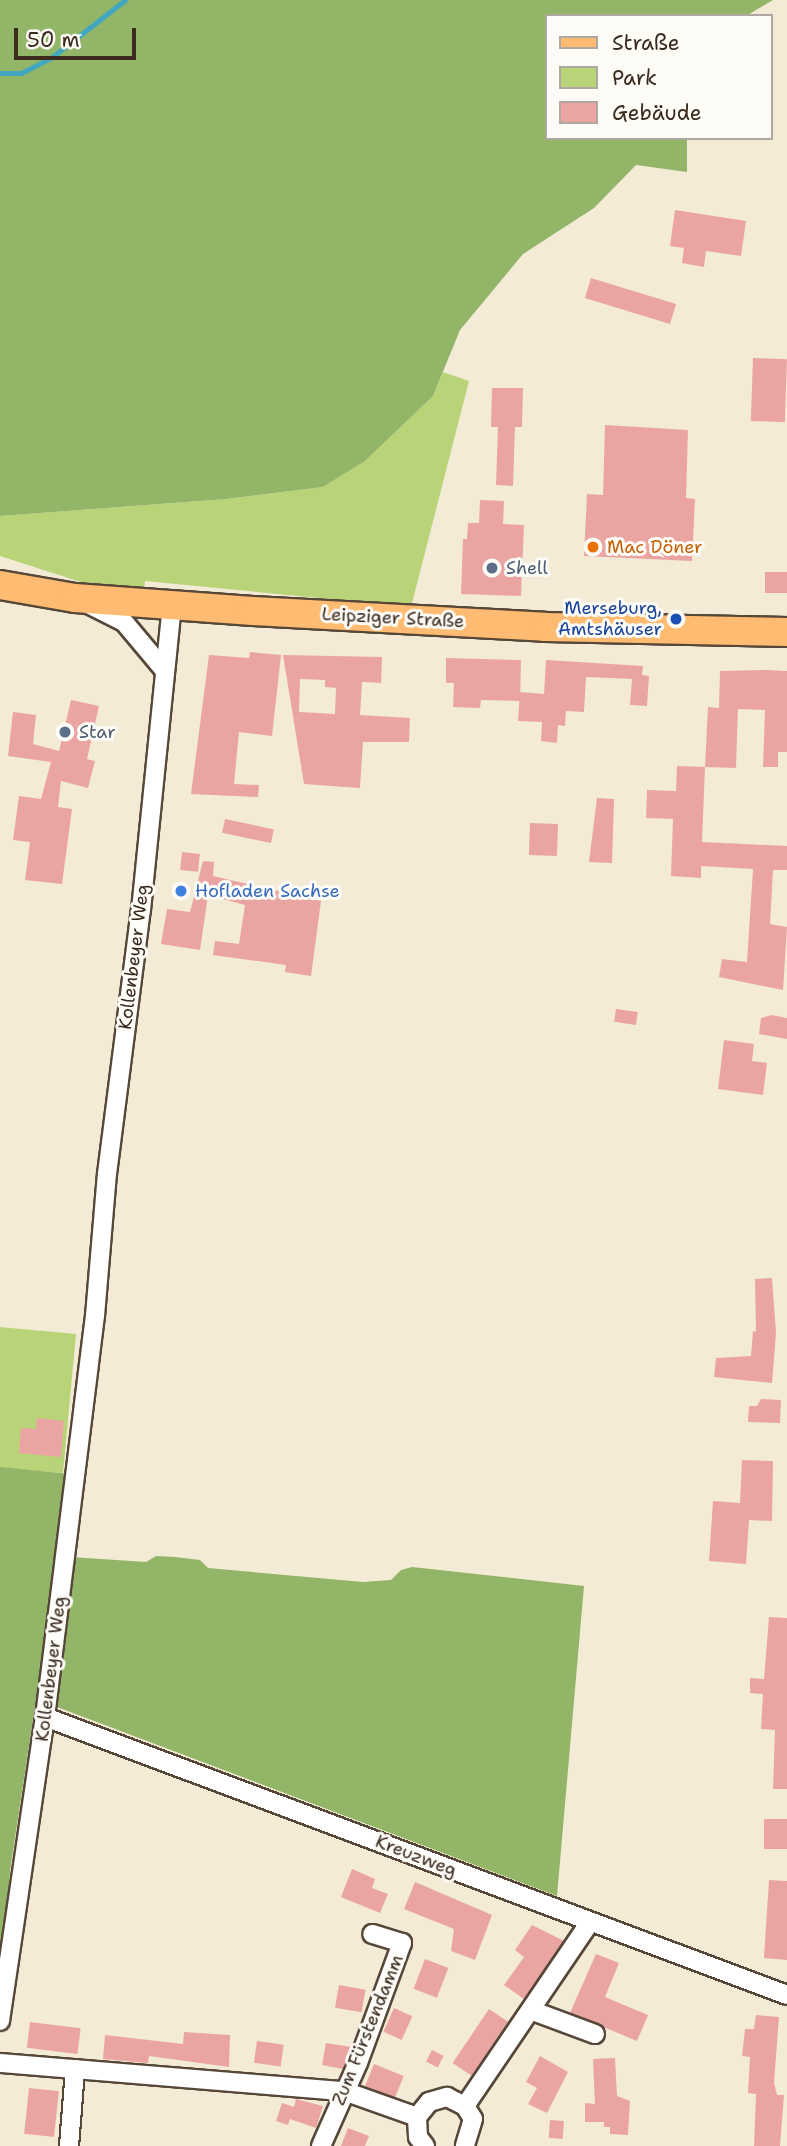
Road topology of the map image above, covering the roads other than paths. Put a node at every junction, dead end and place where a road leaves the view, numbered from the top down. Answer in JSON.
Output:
{"nodes":[{"id":1,"x":0,"y":585,"type":"edge"},
{"id":2,"x":75,"y":598,"type":"junction"},
{"id":3,"x":172,"y":605,"type":"junction"},
{"id":4,"x":787,"y":632,"type":"edge"},
{"id":5,"x":165,"y":671,"type":"junction"},
{"id":6,"x":46,"y":1717,"type":"junction"},
{"id":7,"x":590,"y":1922,"type":"junction"},
{"id":8,"x":372,"y":1934,"type":"dead end"},
{"id":9,"x":787,"y":1995,"type":"edge"},
{"id":10,"x":533,"y":2011,"type":"junction"},
{"id":11,"x":0,"y":2021,"type":"edge"},
{"id":12,"x":596,"y":2034,"type":"dead end"},
{"id":13,"x":0,"y":2063,"type":"edge"},
{"id":14,"x":75,"y":2069,"type":"junction"},
{"id":15,"x":344,"y":2091,"type":"junction"},
{"id":16,"x":465,"y":2106,"type":"junction"},
{"id":17,"x":417,"y":2117,"type":"junction"},
{"id":18,"x":69,"y":2146,"type":"edge"},
{"id":19,"x":321,"y":2146,"type":"edge"},
{"id":20,"x":425,"y":2146,"type":"edge"},
{"id":21,"x":465,"y":2146,"type":"edge"}],
"edges":[{"from":1,"to":2,"type":"main road","name":"Leipziger Straße"},
{"from":2,"to":3,"type":"main road","name":"Leipziger Straße"},
{"from":2,"to":5,"type":"street"},
{"from":3,"to":4,"type":"main road","name":"Leipziger Straße"},
{"from":3,"to":5,"type":"street","name":"Kollenbeyer Weg"},
{"from":5,"to":6,"type":"street","name":"Kollenbeyer Weg"},
{"from":6,"to":7,"type":"street","name":"Kreuzweg"},
{"from":6,"to":11,"type":"street","name":"Kollenbeyer Weg"},
{"from":7,"to":9,"type":"street","name":"Kreuzweg"},
{"from":7,"to":10,"type":"street"},
{"from":8,"to":15,"type":"street","name":"Zum Fürstendamm"},
{"from":10,"to":12,"type":"street"},
{"from":10,"to":16,"type":"street"},
{"from":13,"to":14,"type":"street"},
{"from":14,"to":15,"type":"street"},
{"from":14,"to":18,"type":"street"},
{"from":15,"to":17,"type":"street"},
{"from":15,"to":19,"type":"street","name":"Zum Fürstendamm"},
{"from":16,"to":17,"type":"street"},
{"from":16,"to":21,"type":"street"},
{"from":17,"to":20,"type":"street"}]}
